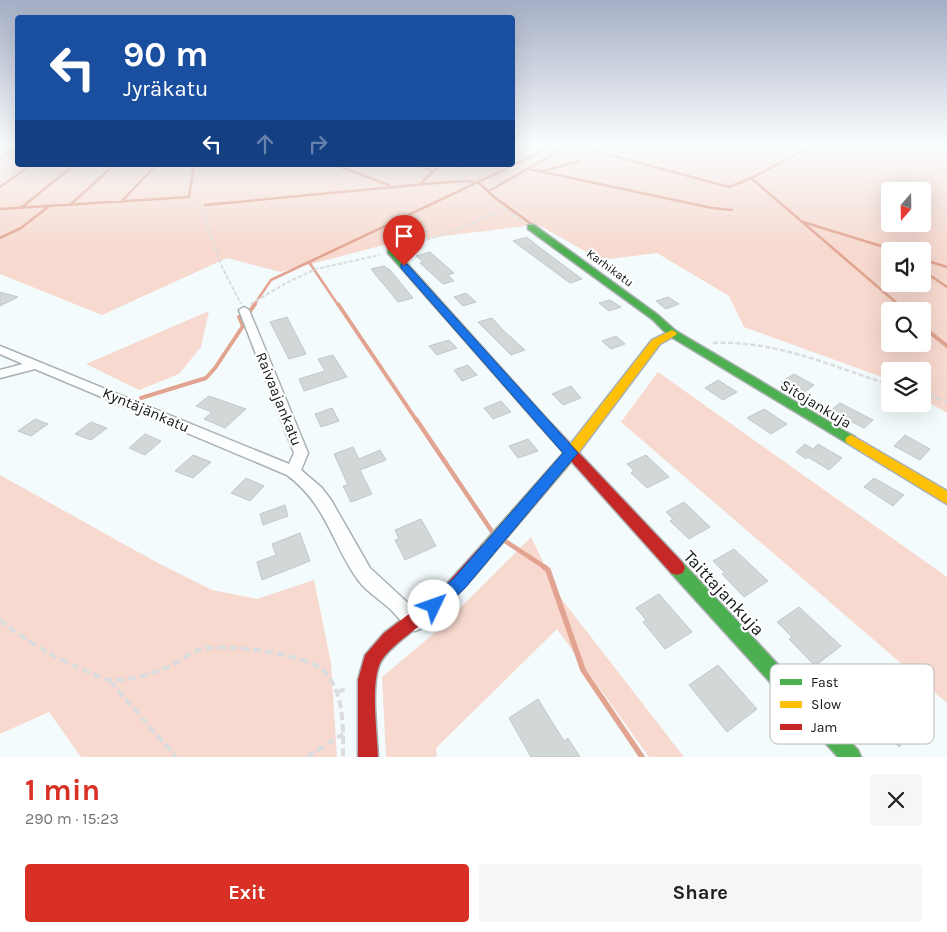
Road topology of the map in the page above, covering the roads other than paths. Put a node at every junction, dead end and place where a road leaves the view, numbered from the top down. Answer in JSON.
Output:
{"nodes":[{"id":1,"x":530,"y":227,"type":"road end"},
{"id":2,"x":391,"y":251,"type":"road end"},
{"id":3,"x":244,"y":310,"type":"road end"},
{"id":4,"x":672,"y":333,"type":"junction"},
{"id":5,"x":0,"y":350,"type":"edge"},
{"id":6,"x":35,"y":365,"type":"junction"},
{"id":7,"x":0,"y":374,"type":"edge"},
{"id":8,"x":571,"y":453,"type":"junction"},
{"id":9,"x":292,"y":471,"type":"junction"},
{"id":10,"x":947,"y":498,"type":"edge"},
{"id":11,"x":415,"y":622,"type":"junction"},
{"id":12,"x":770,"y":669,"type":"edge"},
{"id":13,"x":839,"y":744,"type":"edge"},
{"id":14,"x":368,"y":757,"type":"edge"},
{"id":15,"x":851,"y":757,"type":"edge"}],
"edges":[{"from":1,"to":4,"type":"street","name":"Karhikatu"},
{"from":2,"to":8,"type":"street","name":"Taittajankuja"},
{"from":3,"to":9,"type":"street","name":"Raivaajankatu"},
{"from":4,"to":8,"type":"street"},
{"from":4,"to":10,"type":"street","name":"Sitojankuja"},
{"from":5,"to":6,"type":"street","name":"Kyntäjänkatu"},
{"from":6,"to":7,"type":"street"},
{"from":6,"to":9,"type":"street","name":"Kyntäjänkatu"},
{"from":8,"to":11,"type":"street"},
{"from":8,"to":12,"type":"street","name":"Taittajankuja"},
{"from":9,"to":11,"type":"street"},
{"from":11,"to":14,"type":"street"},
{"from":13,"to":15,"type":"street","name":"Taittajankuja"}]}
